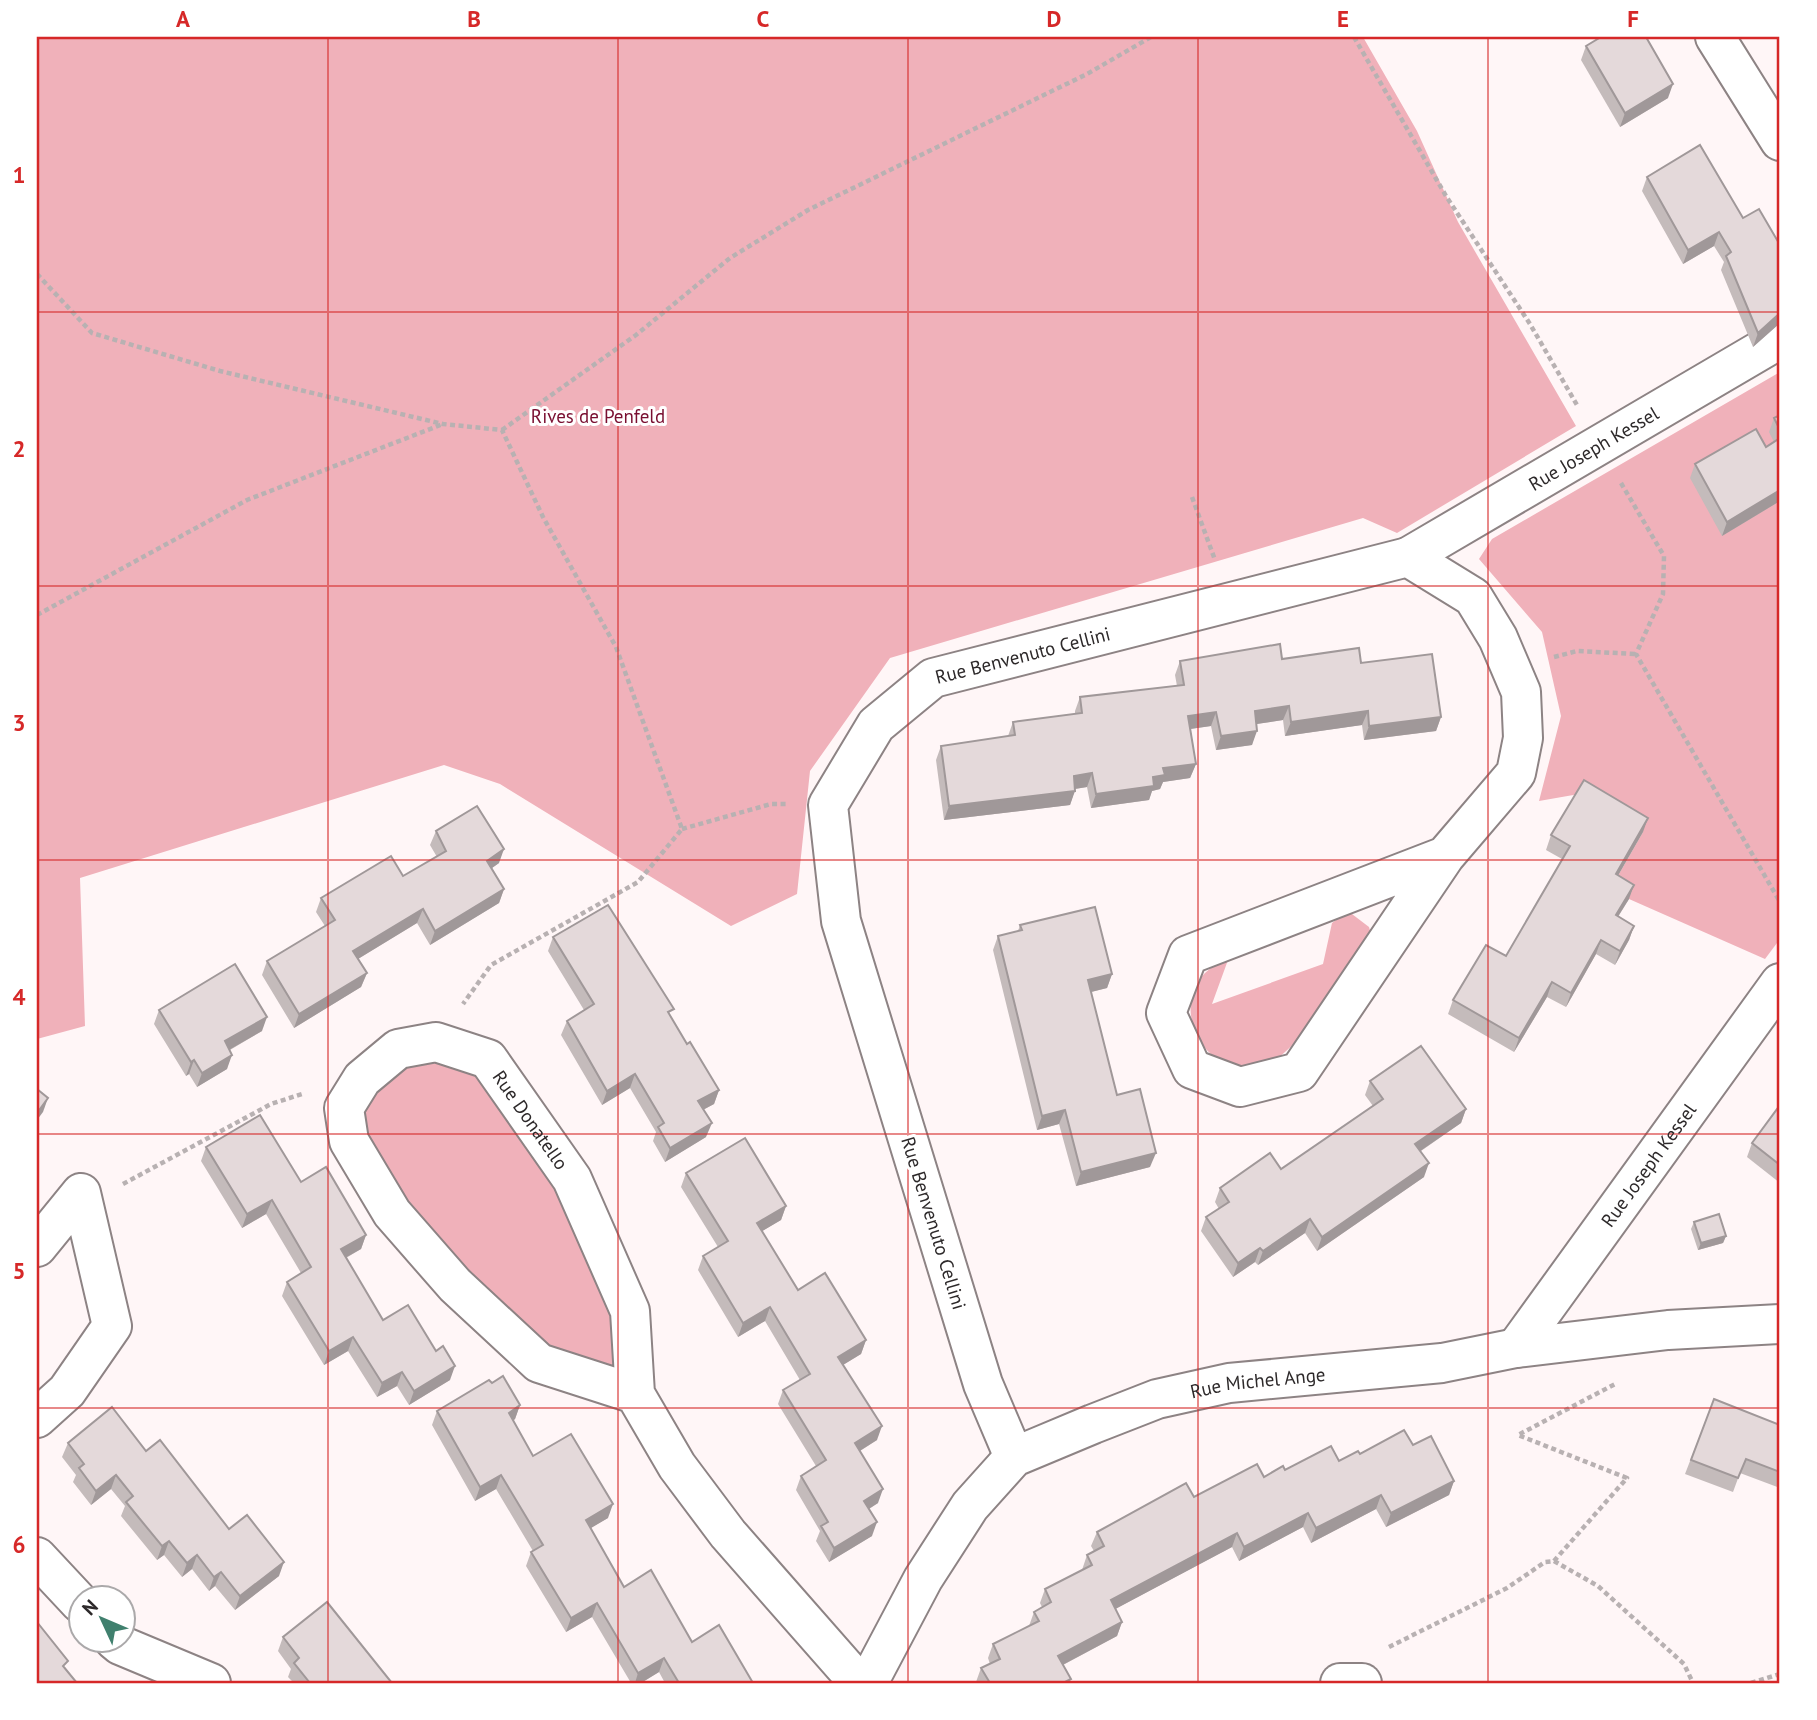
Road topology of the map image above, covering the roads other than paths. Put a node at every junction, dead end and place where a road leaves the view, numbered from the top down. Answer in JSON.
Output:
{"nodes":[{"id":1,"x":1715,"y":37,"type":"edge"},
{"id":2,"x":1780,"y":141,"type":"edge"},
{"id":3,"x":1780,"y":339,"type":"edge"},
{"id":4,"x":1408,"y":556,"type":"junction"},
{"id":5,"x":1445,"y":856,"type":"junction"},
{"id":6,"x":1780,"y":983,"type":"edge"},
{"id":7,"x":37,"y":1247,"type":"edge"},
{"id":8,"x":1780,"y":1324,"type":"edge"},
{"id":9,"x":1516,"y":1348,"type":"junction"},
{"id":10,"x":635,"y":1394,"type":"junction"},
{"id":11,"x":37,"y":1418,"type":"edge"},
{"id":12,"x":1014,"y":1457,"type":"junction"},
{"id":13,"x":37,"y":1557,"type":"edge"},
{"id":14,"x":66,"y":1588,"type":"edge"},
{"id":15,"x":136,"y":1652,"type":"edge"},
{"id":16,"x":211,"y":1683,"type":"edge"},
{"id":17,"x":859,"y":1683,"type":"edge"},
{"id":18,"x":868,"y":1683,"type":"edge"}],
"edges":[{"from":1,"to":2,"type":"street"},
{"from":3,"to":4,"type":"street","name":"Rue Joseph Kessel"},
{"from":4,"to":5,"type":"street"},
{"from":4,"to":12,"type":"street","name":"Rue Benvenuto Cellini"},
{"from":5,"to":5,"type":"street"},
{"from":6,"to":9,"type":"street","name":"Rue Joseph Kessel"},
{"from":7,"to":11,"type":"street"},
{"from":8,"to":9,"type":"street","name":"Rue Michel Ange"},
{"from":9,"to":12,"type":"street","name":"Rue Michel Ange"},
{"from":10,"to":10,"type":"street","name":"Rue Donatello"},
{"from":10,"to":17,"type":"street","name":"Rue Donatello"},
{"from":12,"to":18,"type":"street","name":"Rue Michel Ange"},
{"from":13,"to":14,"type":"street"},
{"from":15,"to":16,"type":"street"}]}
